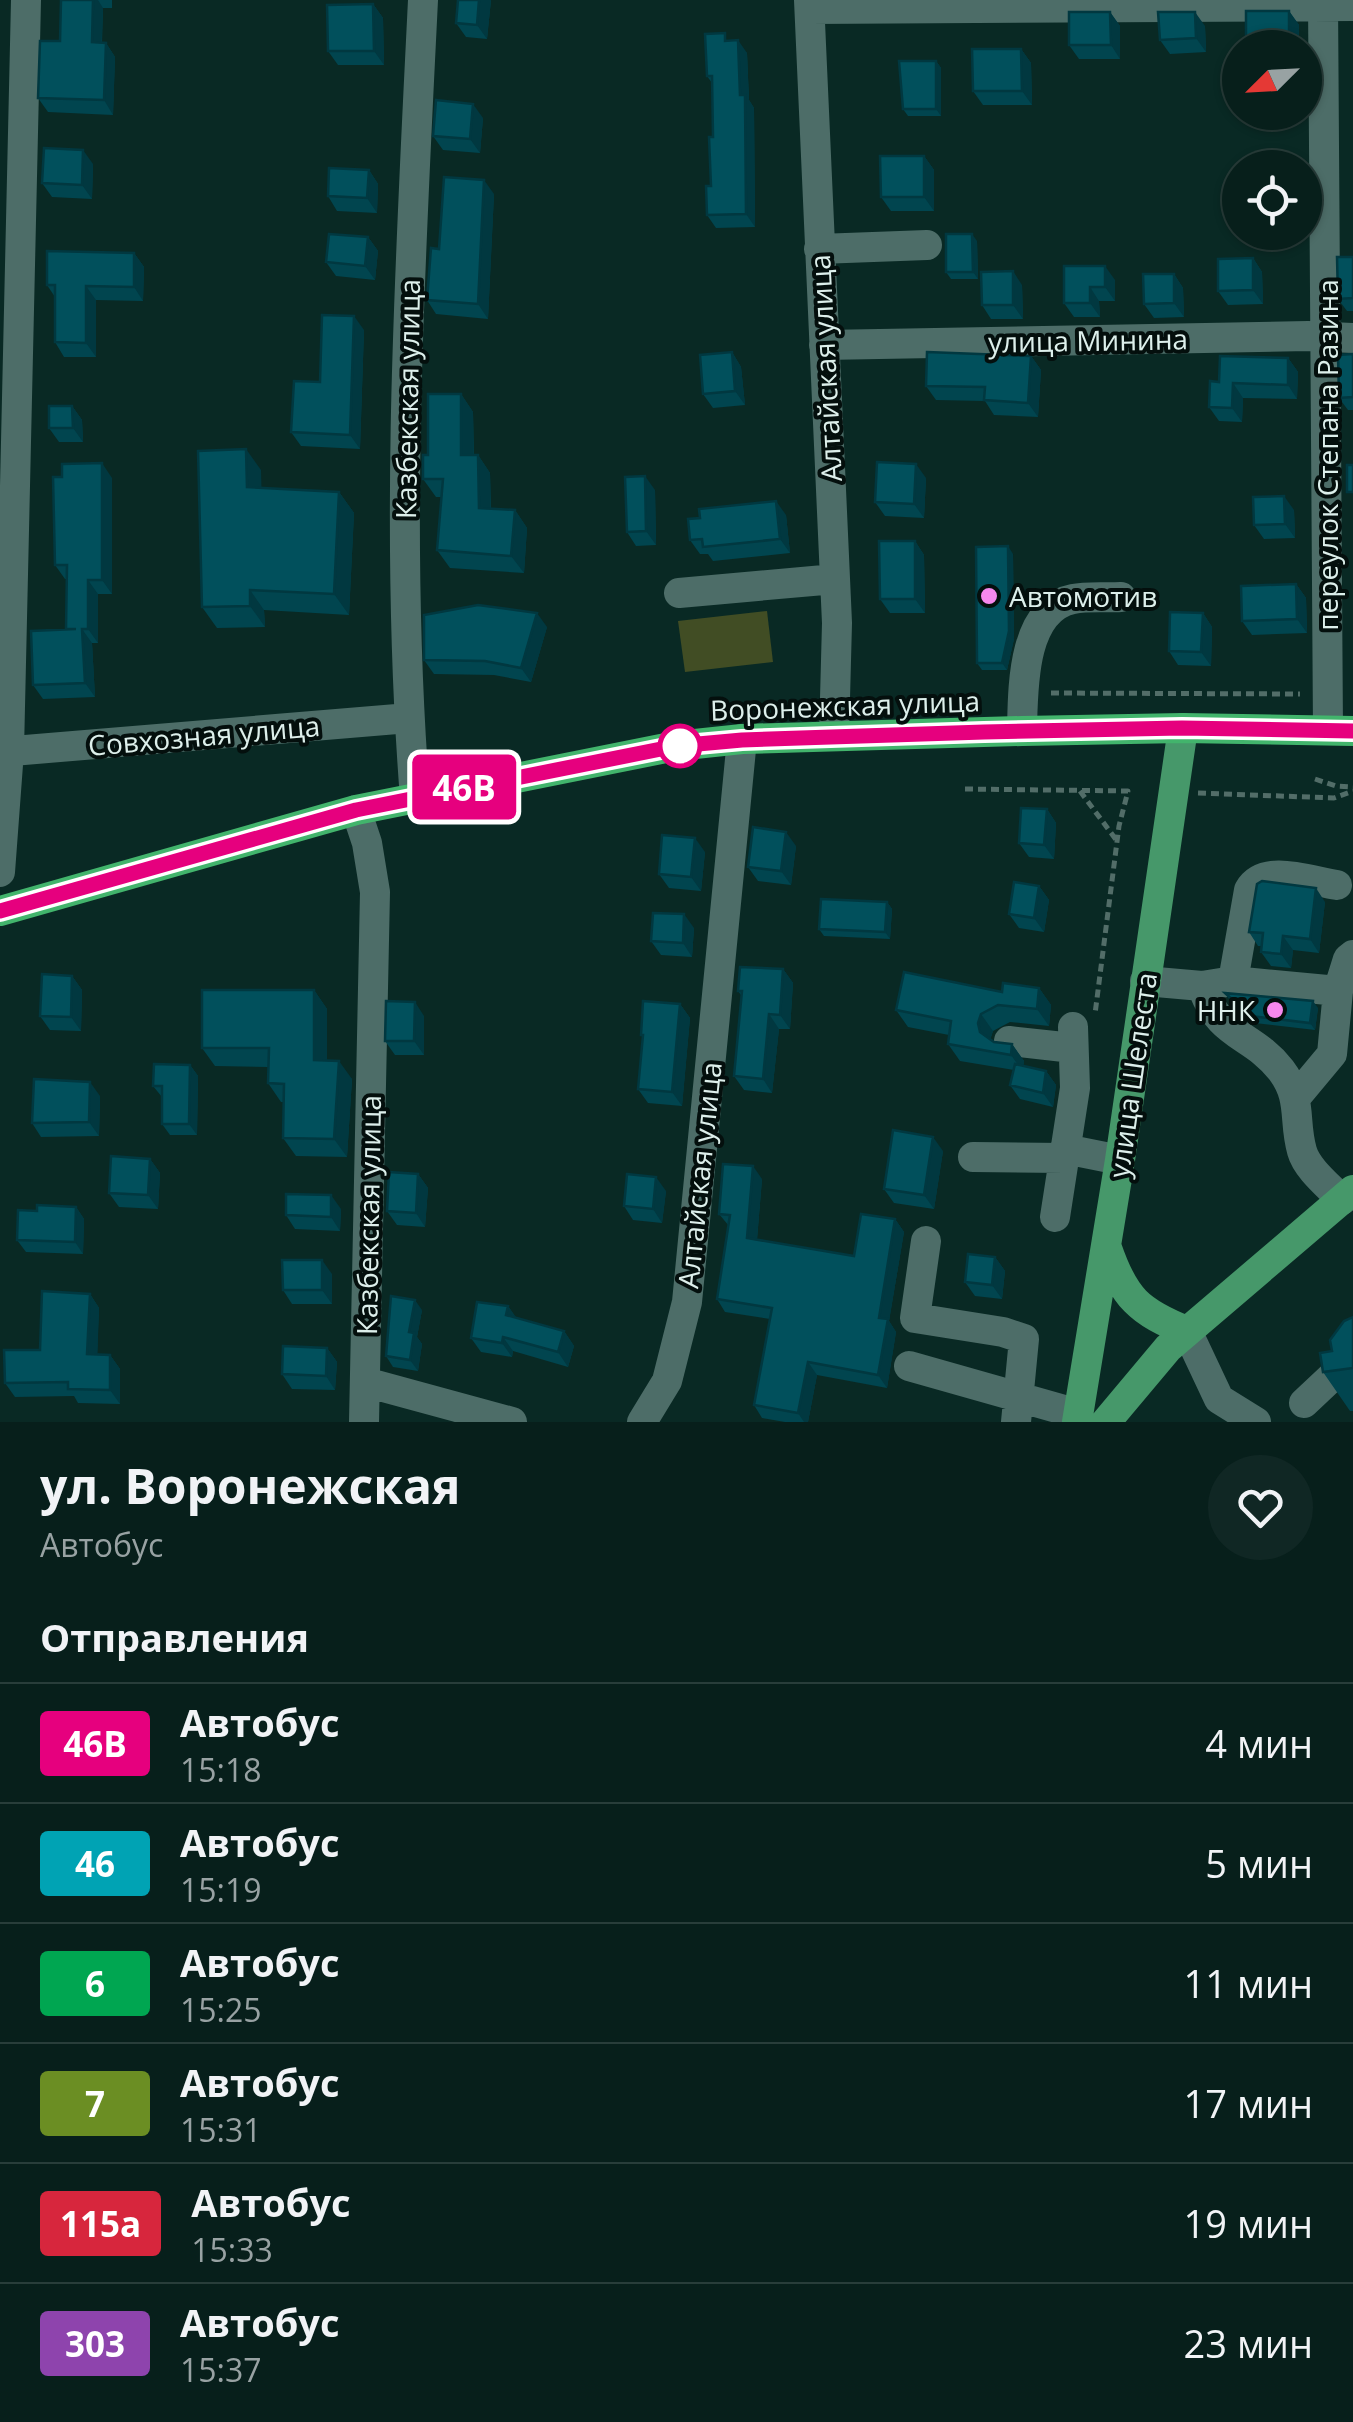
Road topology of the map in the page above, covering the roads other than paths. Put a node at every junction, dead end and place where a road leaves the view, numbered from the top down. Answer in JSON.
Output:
{"nodes":[{"id":1,"x":26,"y":0,"type":"edge"},
{"id":2,"x":423,"y":0,"type":"edge"},
{"id":3,"x":1333,"y":4,"type":"edge"},
{"id":4,"x":809,"y":5,"type":"edge"},
{"id":5,"x":927,"y":245,"type":"dead end"},
{"id":6,"x":819,"y":250,"type":"junction"},
{"id":7,"x":1340,"y":338,"type":"edge"},
{"id":8,"x":824,"y":345,"type":"junction"},
{"id":9,"x":835,"y":579,"type":"junction"},
{"id":10,"x":679,"y":593,"type":"dead end"},
{"id":11,"x":1121,"y":597,"type":"dead end"},
{"id":12,"x":408,"y":718,"type":"junction"},
{"id":13,"x":1182,"y":728,"type":"junction"},
{"id":14,"x":1341,"y":730,"type":"edge"},
{"id":15,"x":1022,"y":731,"type":"junction"},
{"id":16,"x":834,"y":736,"type":"junction"},
{"id":17,"x":742,"y":740,"type":"junction"},
{"id":18,"x":4,"y":752,"type":"edge"},
{"id":19,"x":415,"y":798,"type":"junction"},
{"id":20,"x":356,"y":810,"type":"junction"},
{"id":21,"x":0,"y":872,"type":"edge"},
{"id":22,"x":1337,"y":885,"type":"dead end"},
{"id":23,"x":0,"y":911,"type":"edge"},
{"id":24,"x":1353,"y":955,"type":"edge"},
{"id":25,"x":1146,"y":981,"type":"junction"},
{"id":26,"x":1233,"y":981,"type":"junction"},
{"id":27,"x":1202,"y":986,"type":"junction"},
{"id":28,"x":1338,"y":991,"type":"junction"},
{"id":29,"x":1008,"y":1041,"type":"edge"},
{"id":30,"x":1296,"y":1096,"type":"junction"},
{"id":31,"x":1065,"y":1153,"type":"junction"},
{"id":32,"x":973,"y":1156,"type":"dead end"},
{"id":33,"x":1120,"y":1160,"type":"junction"},
{"id":34,"x":1347,"y":1195,"type":"edge"},
{"id":35,"x":1054,"y":1217,"type":"dead end"},
{"id":36,"x":926,"y":1241,"type":"dead end"},
{"id":37,"x":1106,"y":1245,"type":"junction"},
{"id":38,"x":1187,"y":1331,"type":"junction"},
{"id":39,"x":1353,"y":1357,"type":"edge"},
{"id":40,"x":909,"y":1366,"type":"dead end"},
{"id":41,"x":365,"y":1382,"type":"junction"},
{"id":42,"x":1304,"y":1404,"type":"dead end"},
{"id":43,"x":1017,"y":1408,"type":"edge"},
{"id":44,"x":1087,"y":1419,"type":"edge"},
{"id":45,"x":364,"y":1422,"type":"edge"},
{"id":46,"x":512,"y":1422,"type":"edge"},
{"id":47,"x":642,"y":1422,"type":"edge"},
{"id":48,"x":1256,"y":1422,"type":"edge"}],
"edges":[{"from":1,"to":18,"type":"street"},
{"from":2,"to":12,"type":"street","name":"Казбекская улица"},
{"from":3,"to":4,"type":"street"},
{"from":3,"to":7,"type":"street","name":"переулок Степана Разина"},
{"from":4,"to":6,"type":"street","name":"Алтайская улица"},
{"from":5,"to":6,"type":"street"},
{"from":6,"to":8,"type":"street","name":"Алтайская улица"},
{"from":7,"to":8,"type":"street","name":"улица Минина"},
{"from":7,"to":14,"type":"street","name":"переулок Степана Разина"},
{"from":8,"to":9,"type":"street","name":"Алтайская улица"},
{"from":9,"to":10,"type":"street"},
{"from":9,"to":16,"type":"street","name":"Алтайская улица"},
{"from":11,"to":15,"type":"street"},
{"from":12,"to":18,"type":"street","name":"Совхозная улица"},
{"from":12,"to":19,"type":"street","name":"Казбекская улица"},
{"from":13,"to":14,"type":"highway","name":"Воронежская улица"},
{"from":13,"to":15,"type":"highway","name":"Воронежская улица"},
{"from":13,"to":25,"type":"main road","name":"улица Шелеста"},
{"from":15,"to":16,"type":"highway","name":"Воронежская улица"},
{"from":16,"to":17,"type":"highway","name":"Воронежская улица"},
{"from":17,"to":19,"type":"highway","name":"Воронежская улица"},
{"from":17,"to":47,"type":"street","name":"Алтайская улица"},
{"from":18,"to":21,"type":"street"},
{"from":19,"to":20,"type":"highway","name":"Воронежская улица"},
{"from":20,"to":23,"type":"highway","name":"Воронежская улица"},
{"from":20,"to":41,"type":"street","name":"Казбекская улица"},
{"from":22,"to":26,"type":"street"},
{"from":24,"to":28,"type":"street"},
{"from":25,"to":27,"type":"street"},
{"from":25,"to":33,"type":"main road","name":"улица Шелеста"},
{"from":26,"to":27,"type":"street"},
{"from":26,"to":28,"type":"street"},
{"from":27,"to":30,"type":"street"},
{"from":28,"to":30,"type":"street"},
{"from":29,"to":31,"type":"street"},
{"from":30,"to":34,"type":"street"},
{"from":31,"to":32,"type":"street"},
{"from":31,"to":33,"type":"street"},
{"from":31,"to":35,"type":"street"},
{"from":33,"to":37,"type":"main road","name":"улица Шелеста"},
{"from":34,"to":38,"type":"main road"},
{"from":36,"to":43,"type":"street"},
{"from":37,"to":38,"type":"main road"},
{"from":37,"to":44,"type":"main road","name":"улица Шелеста"},
{"from":38,"to":44,"type":"main road"},
{"from":38,"to":48,"type":"street"},
{"from":39,"to":42,"type":"street"},
{"from":40,"to":43,"type":"street"},
{"from":41,"to":45,"type":"street","name":"Казбекская улица"},
{"from":41,"to":46,"type":"street"},
{"from":43,"to":44,"type":"street"}]}
